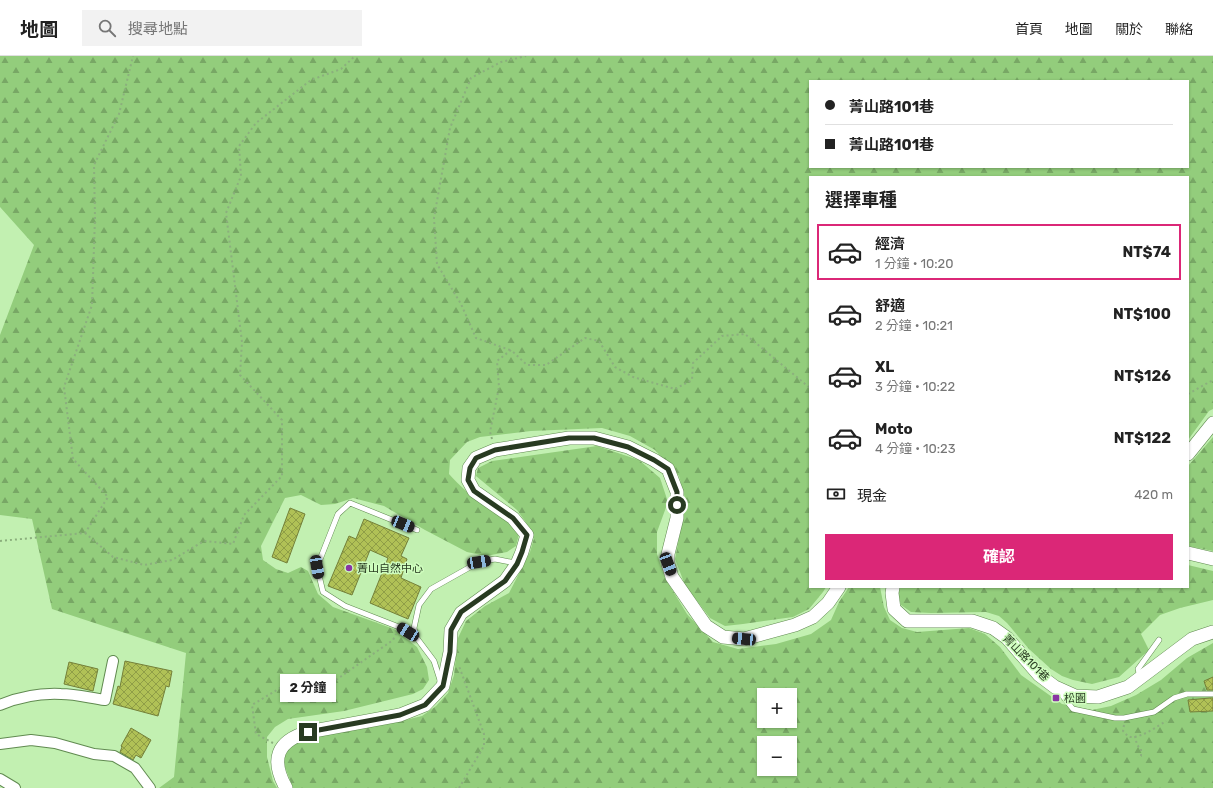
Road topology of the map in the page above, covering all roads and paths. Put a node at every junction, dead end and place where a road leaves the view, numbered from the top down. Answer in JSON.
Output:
{"nodes":[{"id":1,"x":133,"y":56,"type":"edge"},
{"id":2,"x":355,"y":56,"type":"edge"},
{"id":3,"x":526,"y":56,"type":"edge"},
{"id":4,"x":511,"y":350,"type":"junction"},
{"id":5,"x":1213,"y":380,"type":"edge"},
{"id":6,"x":809,"y":387,"type":"edge"},
{"id":7,"x":1189,"y":393,"type":"edge"},
{"id":8,"x":1213,"y":423,"type":"edge"},
{"id":9,"x":495,"y":450,"type":"junction"},
{"id":10,"x":1189,"y":453,"type":"edge"},
{"id":11,"x":417,"y":530,"type":"dead end"},
{"id":12,"x":85,"y":532,"type":"junction"},
{"id":13,"x":0,"y":541,"type":"edge"},
{"id":14,"x":1189,"y":553,"type":"edge"},
{"id":15,"x":1213,"y":559,"type":"edge"},
{"id":16,"x":517,"y":564,"type":"junction"},
{"id":17,"x":838,"y":588,"type":"edge"},
{"id":18,"x":893,"y":588,"type":"edge"},
{"id":19,"x":399,"y":627,"type":"junction"},
{"id":20,"x":1213,"y":632,"type":"edge"},
{"id":21,"x":416,"y":637,"type":"junction"},
{"id":22,"x":1159,"y":640,"type":"dead end"},
{"id":23,"x":450,"y":652,"type":"junction"},
{"id":24,"x":113,"y":661,"type":"dead end"},
{"id":25,"x":1140,"y":678,"type":"junction"},
{"id":26,"x":443,"y":686,"type":"junction"},
{"id":27,"x":1055,"y":687,"type":"junction"},
{"id":28,"x":1213,"y":694,"type":"edge"},
{"id":29,"x":0,"y":705,"type":"edge"},
{"id":30,"x":1124,"y":718,"type":"junction"},
{"id":31,"x":1166,"y":721,"type":"dead end"},
{"id":32,"x":1135,"y":736,"type":"junction"},
{"id":33,"x":0,"y":744,"type":"edge"},
{"id":34,"x":281,"y":748,"type":"junction"},
{"id":35,"x":1138,"y":757,"type":"dead end"},
{"id":36,"x":0,"y":779,"type":"edge"},
{"id":37,"x":15,"y":788,"type":"edge"},
{"id":38,"x":150,"y":788,"type":"edge"},
{"id":39,"x":286,"y":788,"type":"edge"},
{"id":40,"x":459,"y":788,"type":"edge"}],
"edges":[{"from":1,"to":12,"type":"path"},
{"from":2,"to":12,"type":"path"},
{"from":3,"to":4,"type":"path"},
{"from":4,"to":6,"type":"path"},
{"from":4,"to":9,"type":"path"},
{"from":5,"to":7,"type":"path"},
{"from":8,"to":10,"type":"street"},
{"from":9,"to":16,"type":"street"},
{"from":9,"to":17,"type":"street"},
{"from":11,"to":19,"type":"lane"},
{"from":12,"to":13,"type":"path"},
{"from":14,"to":15,"type":"street"},
{"from":16,"to":21,"type":"lane"},
{"from":16,"to":23,"type":"street"},
{"from":18,"to":27,"type":"street","name":"菁山路101巷"},
{"from":19,"to":21,"type":"lane"},
{"from":19,"to":34,"type":"path"},
{"from":20,"to":25,"type":"street","name":"菁山路101巷"},
{"from":21,"to":26,"type":"lane"},
{"from":22,"to":25,"type":"lane"},
{"from":23,"to":26,"type":"street"},
{"from":23,"to":40,"type":"path"},
{"from":24,"to":29,"type":"street"},
{"from":25,"to":27,"type":"street","name":"菁山路101巷"},
{"from":26,"to":34,"type":"street"},
{"from":27,"to":30,"type":"lane"},
{"from":28,"to":30,"type":"lane"},
{"from":30,"to":32,"type":"path"},
{"from":31,"to":32,"type":"path"},
{"from":32,"to":35,"type":"path"},
{"from":33,"to":38,"type":"street"},
{"from":34,"to":39,"type":"street"},
{"from":36,"to":37,"type":"street"}]}
